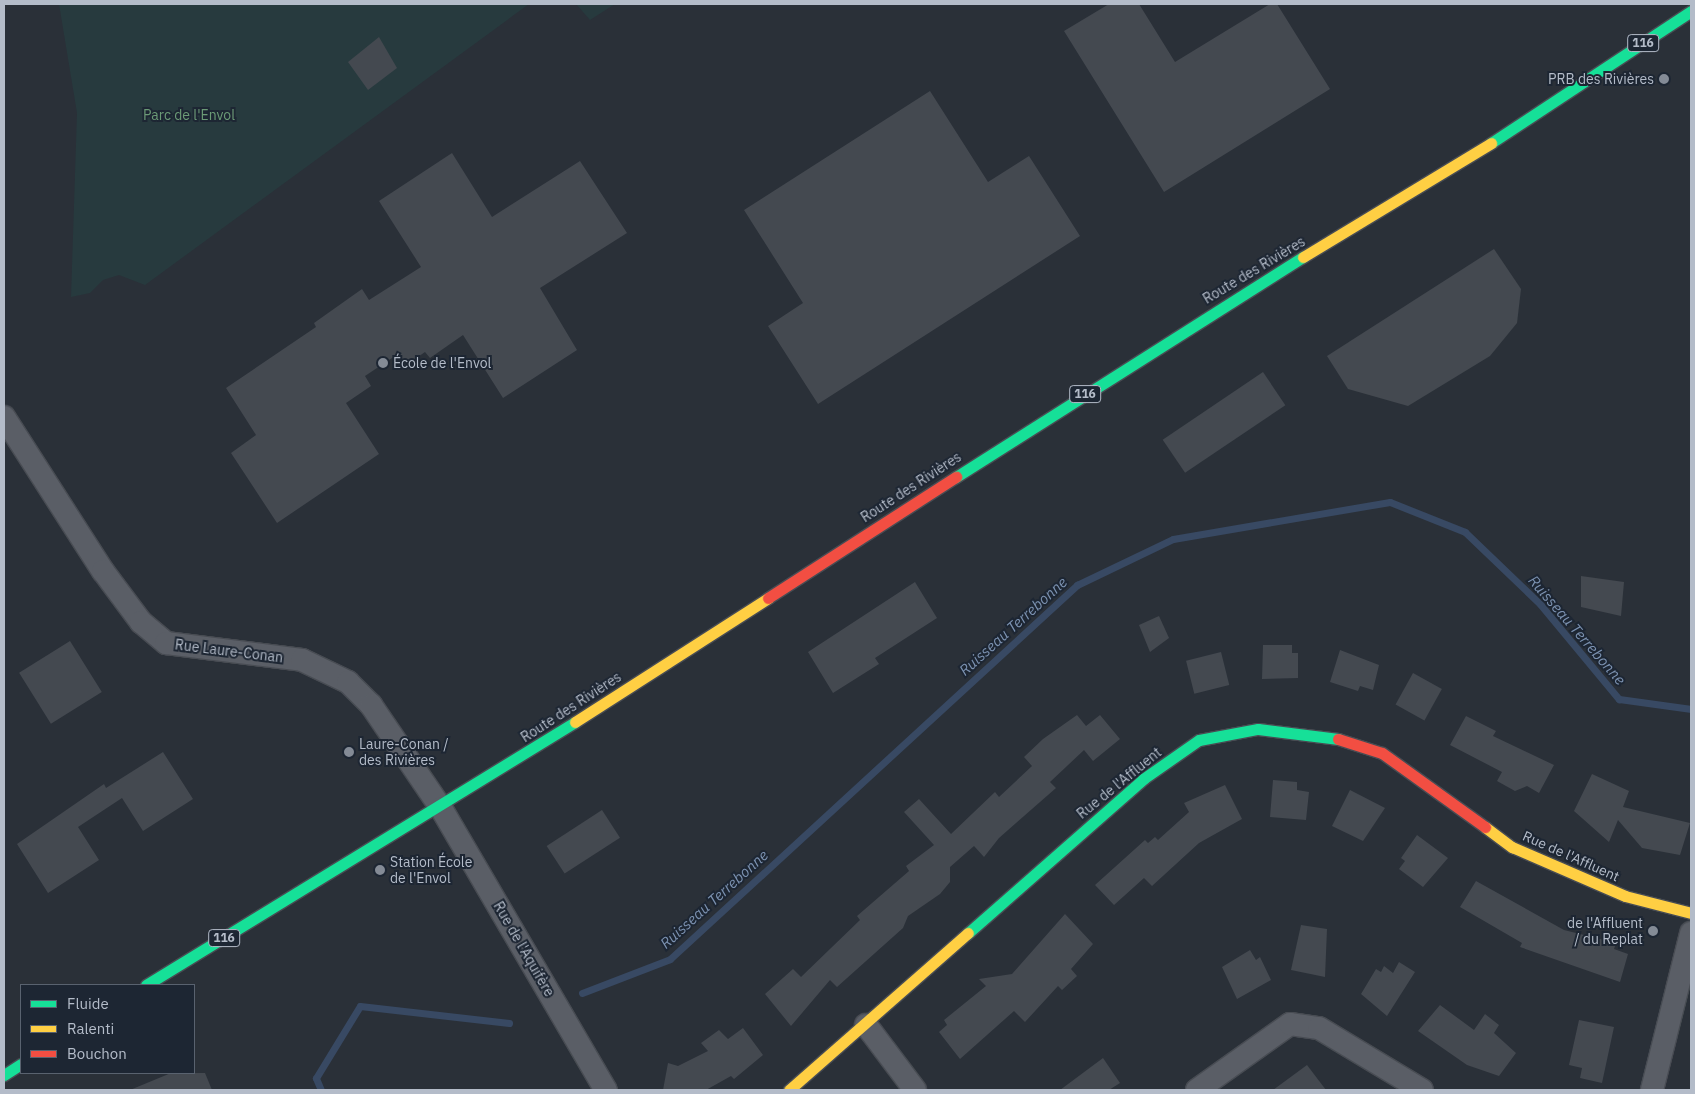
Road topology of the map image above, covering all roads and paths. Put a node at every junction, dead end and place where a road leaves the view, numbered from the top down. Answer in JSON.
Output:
{"nodes":[{"id":1,"x":1691,"y":11,"type":"edge"},
{"id":2,"x":4,"y":417,"type":"edge"},
{"id":3,"x":441,"y":808,"type":"junction"},
{"id":4,"x":1691,"y":913,"type":"edge"},
{"id":5,"x":1691,"y":933,"type":"edge"},
{"id":6,"x":148,"y":984,"type":"edge"},
{"id":7,"x":866,"y":1025,"type":"junction"},
{"id":8,"x":20,"y":1065,"type":"edge"},
{"id":9,"x":4,"y":1075,"type":"edge"},
{"id":10,"x":606,"y":1090,"type":"edge"},
{"id":11,"x":790,"y":1090,"type":"edge"},
{"id":12,"x":915,"y":1090,"type":"edge"},
{"id":13,"x":1197,"y":1090,"type":"edge"},
{"id":14,"x":1422,"y":1090,"type":"edge"},
{"id":15,"x":1652,"y":1090,"type":"edge"}],
"edges":[{"from":1,"to":3,"type":"main road","name":"Route des Rivières","number":"116"},
{"from":2,"to":3,"type":"street","name":"Rue Laure-Conan"},
{"from":3,"to":6,"type":"main road","name":"Route des Rivières","number":"116"},
{"from":3,"to":10,"type":"street","name":"Rue de l'Aquifère"},
{"from":4,"to":7,"type":"main road","name":"Rue de l'Affluent"},
{"from":5,"to":15,"type":"street"},
{"from":7,"to":11,"type":"main road","name":"Rue de l'Affluent"},
{"from":7,"to":12,"type":"street"},
{"from":8,"to":9,"type":"main road"},
{"from":13,"to":14,"type":"street"}]}
